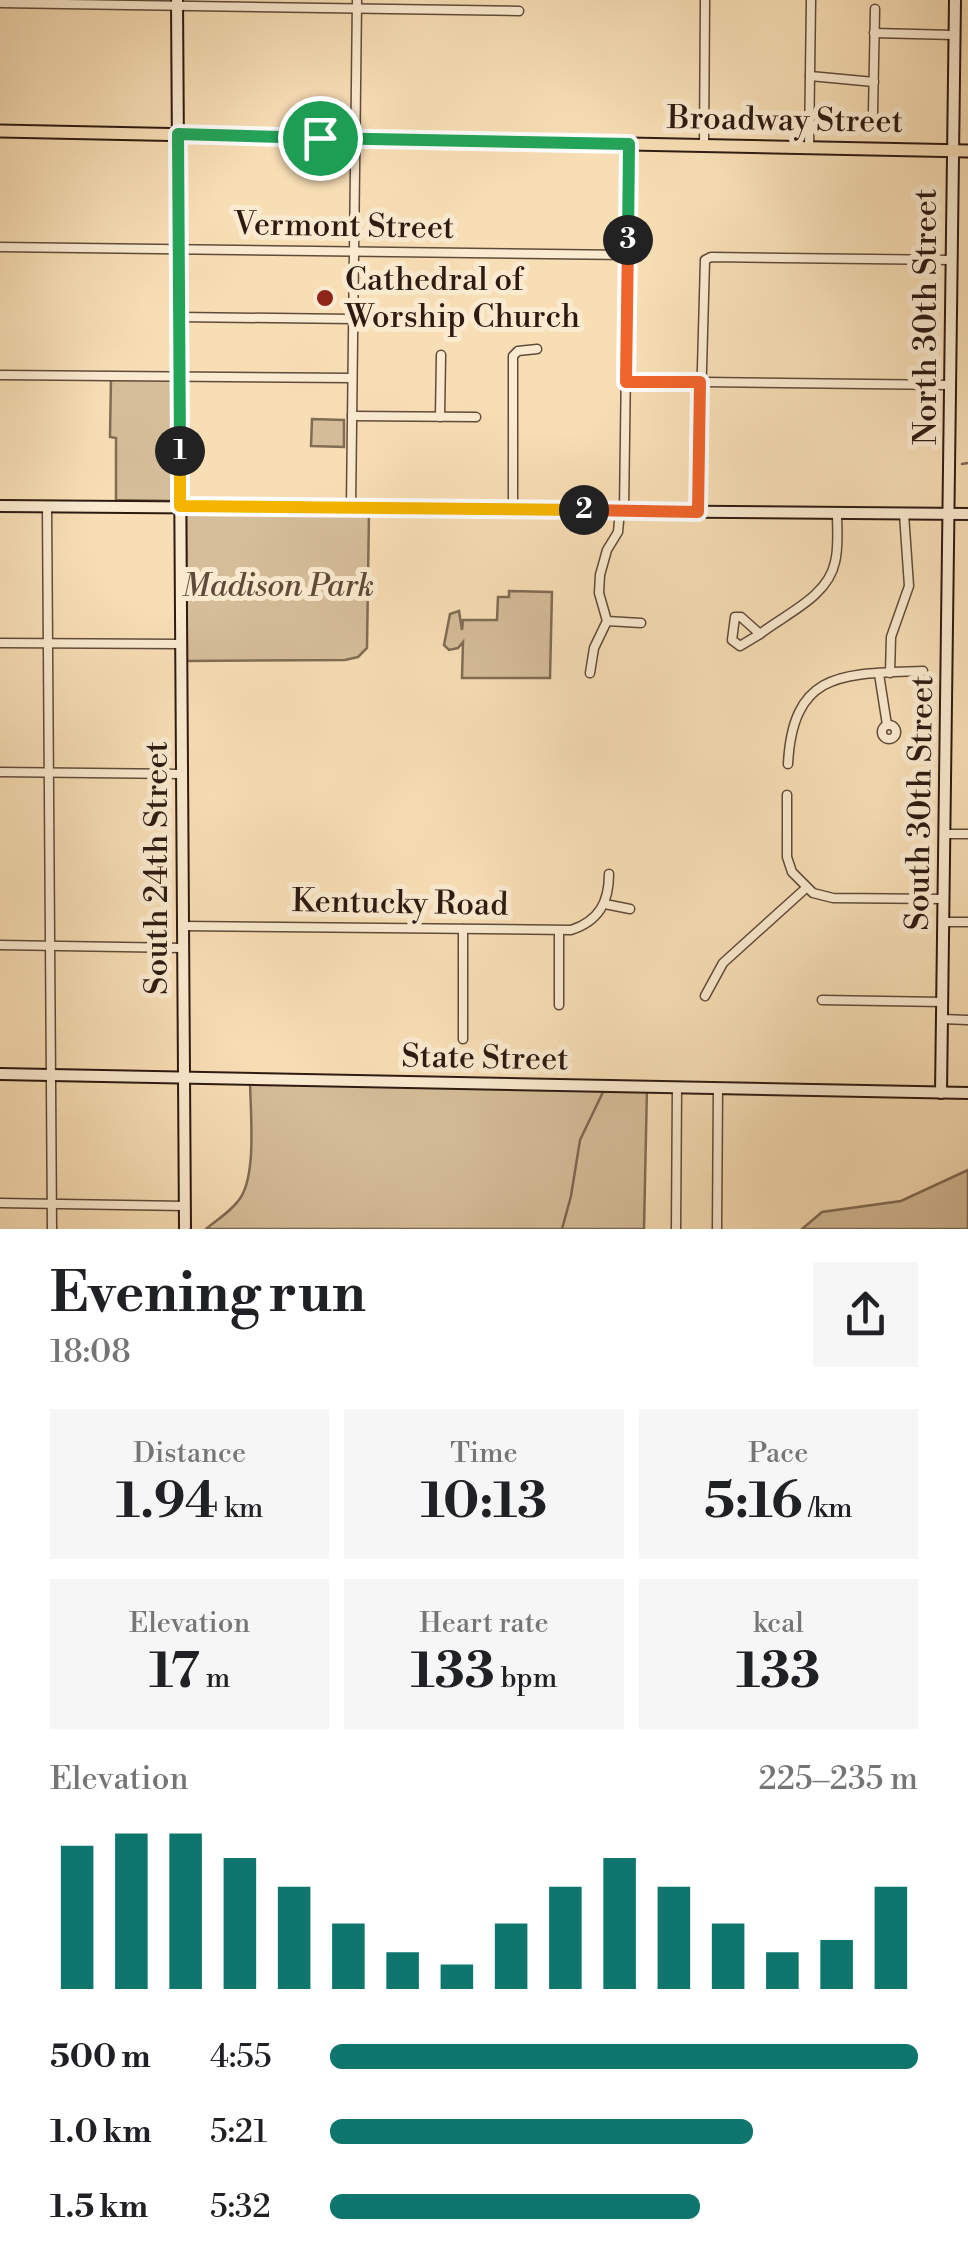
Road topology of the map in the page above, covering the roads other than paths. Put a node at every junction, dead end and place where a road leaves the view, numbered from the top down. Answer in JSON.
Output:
{"nodes":[{"id":1,"x":501,"y":0,"type":"edge"},
{"id":2,"x":705,"y":0,"type":"edge"},
{"id":3,"x":811,"y":0,"type":"edge"},
{"id":4,"x":955,"y":0,"type":"edge"},
{"id":5,"x":0,"y":3,"type":"edge"},
{"id":6,"x":178,"y":3,"type":"edge"},
{"id":7,"x":357,"y":4,"type":"edge"},
{"id":8,"x":428,"y":5,"type":"edge"},
{"id":9,"x":875,"y":9,"type":"dead end"},
{"id":10,"x":501,"y":11,"type":"junction"},
{"id":11,"x":518,"y":11,"type":"dead end"},
{"id":12,"x":874,"y":33,"type":"junction"},
{"id":13,"x":954,"y":36,"type":"junction"},
{"id":14,"x":810,"y":76,"type":"junction"},
{"id":15,"x":874,"y":82,"type":"junction"},
{"id":16,"x":873,"y":113,"type":"dead end"},
{"id":17,"x":0,"y":131,"type":"edge"},
{"id":18,"x":178,"y":134,"type":"junction"},
{"id":19,"x":356,"y":138,"type":"junction"},
{"id":20,"x":629,"y":144,"type":"junction"},
{"id":21,"x":704,"y":146,"type":"junction"},
{"id":22,"x":810,"y":148,"type":"junction"},
{"id":23,"x":952,"y":151,"type":"junction"},
{"id":24,"x":968,"y":151,"type":"edge"},
{"id":25,"x":0,"y":247,"type":"edge"},
{"id":26,"x":178,"y":248,"type":"junction"},
{"id":27,"x":354,"y":251,"type":"junction"},
{"id":28,"x":627,"y":254,"type":"junction"},
{"id":29,"x":952,"y":260,"type":"junction"},
{"id":30,"x":179,"y":317,"type":"junction"},
{"id":31,"x":353,"y":319,"type":"junction"},
{"id":32,"x":537,"y":349,"type":"dead end"},
{"id":33,"x":441,"y":355,"type":"dead end"},
{"id":34,"x":0,"y":375,"type":"edge"},
{"id":35,"x":179,"y":376,"type":"junction"},
{"id":36,"x":352,"y":378,"type":"junction"},
{"id":37,"x":626,"y":382,"type":"junction"},
{"id":38,"x":700,"y":382,"type":"junction"},
{"id":39,"x":950,"y":385,"type":"junction"},
{"id":40,"x":352,"y":416,"type":"junction"},
{"id":41,"x":440,"y":417,"type":"junction"},
{"id":42,"x":476,"y":417,"type":"dead end"},
{"id":43,"x":0,"y":506,"type":"edge"},
{"id":44,"x":47,"y":506,"type":"junction"},
{"id":45,"x":180,"y":506,"type":"junction"},
{"id":46,"x":352,"y":508,"type":"junction"},
{"id":47,"x":514,"y":510,"type":"junction"},
{"id":48,"x":622,"y":511,"type":"junction"},
{"id":49,"x":698,"y":512,"type":"junction"},
{"id":50,"x":837,"y":513,"type":"junction"},
{"id":51,"x":904,"y":514,"type":"junction"},
{"id":52,"x":948,"y":514,"type":"junction"},
{"id":53,"x":968,"y":514,"type":"edge"},
{"id":54,"x":607,"y":621,"type":"junction"},
{"id":55,"x":641,"y":623,"type":"dead end"},
{"id":56,"x":760,"y":634,"type":"dead end"},
{"id":57,"x":0,"y":643,"type":"edge"},
{"id":58,"x":48,"y":644,"type":"junction"},
{"id":59,"x":181,"y":644,"type":"junction"},
{"id":60,"x":923,"y":671,"type":"dead end"},
{"id":61,"x":590,"y":673,"type":"dead end"},
{"id":62,"x":885,"y":673,"type":"junction"},
{"id":63,"x":887,"y":725,"type":"dead end"},
{"id":64,"x":788,"y":764,"type":"dead end"},
{"id":65,"x":0,"y":772,"type":"edge"},
{"id":66,"x":50,"y":772,"type":"junction"},
{"id":67,"x":181,"y":774,"type":"junction"},
{"id":68,"x":787,"y":795,"type":"dead end"},
{"id":69,"x":944,"y":834,"type":"junction"},
{"id":70,"x":968,"y":834,"type":"edge"},
{"id":71,"x":609,"y":874,"type":"dead end"},
{"id":72,"x":806,"y":888,"type":"junction"},
{"id":73,"x":944,"y":899,"type":"junction"},
{"id":74,"x":605,"y":904,"type":"junction"},
{"id":75,"x":630,"y":909,"type":"dead end"},
{"id":76,"x":944,"y":922,"type":"junction"},
{"id":77,"x":968,"y":922,"type":"edge"},
{"id":78,"x":183,"y":926,"type":"junction"},
{"id":79,"x":462,"y":929,"type":"junction"},
{"id":80,"x":559,"y":931,"type":"junction"},
{"id":81,"x":0,"y":945,"type":"edge"},
{"id":82,"x":51,"y":946,"type":"junction"},
{"id":83,"x":183,"y":948,"type":"junction"},
{"id":84,"x":705,"y":996,"type":"dead end"},
{"id":85,"x":822,"y":1000,"type":"dead end"},
{"id":86,"x":942,"y":1002,"type":"junction"},
{"id":87,"x":559,"y":1004,"type":"dead end"},
{"id":88,"x":942,"y":1020,"type":"junction"},
{"id":89,"x":968,"y":1020,"type":"edge"},
{"id":90,"x":463,"y":1040,"type":"dead end"},
{"id":91,"x":0,"y":1074,"type":"edge"},
{"id":92,"x":51,"y":1074,"type":"junction"},
{"id":93,"x":183,"y":1077,"type":"junction"},
{"id":94,"x":678,"y":1087,"type":"junction"},
{"id":95,"x":718,"y":1088,"type":"junction"},
{"id":96,"x":942,"y":1093,"type":"junction"},
{"id":97,"x":968,"y":1093,"type":"edge"},
{"id":98,"x":0,"y":1203,"type":"edge"},
{"id":99,"x":52,"y":1204,"type":"junction"},
{"id":100,"x":185,"y":1206,"type":"junction"},
{"id":101,"x":52,"y":1229,"type":"edge"},
{"id":102,"x":185,"y":1229,"type":"edge"},
{"id":103,"x":676,"y":1229,"type":"edge"},
{"id":104,"x":716,"y":1229,"type":"edge"}],
"edges":[{"from":1,"to":10,"type":"street"},
{"from":2,"to":21,"type":"street"},
{"from":3,"to":14,"type":"street"},
{"from":4,"to":13,"type":"street","name":"North 30th Street"},
{"from":5,"to":6,"type":"street"},
{"from":6,"to":7,"type":"street"},
{"from":6,"to":18,"type":"street","name":"South 24th Street"},
{"from":7,"to":8,"type":"street"},
{"from":7,"to":19,"type":"street"},
{"from":8,"to":10,"type":"street"},
{"from":9,"to":12,"type":"street"},
{"from":10,"to":11,"type":"street"},
{"from":12,"to":13,"type":"street"},
{"from":12,"to":15,"type":"street"},
{"from":13,"to":23,"type":"street","name":"North 30th Street"},
{"from":14,"to":15,"type":"street"},
{"from":14,"to":22,"type":"street"},
{"from":15,"to":16,"type":"street"},
{"from":17,"to":18,"type":"main road","name":"Broadway Street"},
{"from":18,"to":19,"type":"main road","name":"Broadway Street"},
{"from":18,"to":26,"type":"street","name":"South 24th Street"},
{"from":19,"to":20,"type":"main road","name":"Broadway Street"},
{"from":19,"to":27,"type":"street"},
{"from":20,"to":21,"type":"main road","name":"Broadway Street"},
{"from":20,"to":28,"type":"street"},
{"from":21,"to":22,"type":"main road","name":"Broadway Street"},
{"from":22,"to":23,"type":"main road","name":"Broadway Street"},
{"from":23,"to":24,"type":"main road","name":"Broadway Street"},
{"from":23,"to":29,"type":"street","name":"North 30th Street"},
{"from":25,"to":26,"type":"street","name":"Vermont Street"},
{"from":26,"to":27,"type":"street","name":"Vermont Street"},
{"from":26,"to":30,"type":"street","name":"South 24th Street"},
{"from":27,"to":28,"type":"street","name":"Vermont Street"},
{"from":27,"to":31,"type":"street"},
{"from":28,"to":37,"type":"street"},
{"from":29,"to":38,"type":"street"},
{"from":29,"to":39,"type":"street","name":"North 30th Street"},
{"from":30,"to":31,"type":"street"},
{"from":30,"to":35,"type":"street","name":"South 24th Street"},
{"from":31,"to":36,"type":"street"},
{"from":32,"to":47,"type":"street"},
{"from":33,"to":41,"type":"street"},
{"from":34,"to":35,"type":"street"},
{"from":35,"to":36,"type":"street"},
{"from":35,"to":45,"type":"street","name":"South 24th Street"},
{"from":36,"to":40,"type":"street"},
{"from":37,"to":38,"type":"street"},
{"from":37,"to":48,"type":"street"},
{"from":38,"to":39,"type":"street"},
{"from":38,"to":49,"type":"street"},
{"from":39,"to":52,"type":"street","name":"North 30th Street"},
{"from":40,"to":41,"type":"street"},
{"from":40,"to":46,"type":"street"},
{"from":41,"to":42,"type":"street"},
{"from":43,"to":44,"type":"street"},
{"from":44,"to":45,"type":"street"},
{"from":44,"to":58,"type":"street"},
{"from":45,"to":46,"type":"street"},
{"from":45,"to":59,"type":"street","name":"South 24th Street"},
{"from":46,"to":47,"type":"street"},
{"from":47,"to":48,"type":"street"},
{"from":48,"to":49,"type":"street"},
{"from":48,"to":54,"type":"street"},
{"from":49,"to":50,"type":"street"},
{"from":50,"to":51,"type":"street"},
{"from":50,"to":56,"type":"street"},
{"from":51,"to":52,"type":"street"},
{"from":51,"to":62,"type":"street"},
{"from":52,"to":53,"type":"street"},
{"from":52,"to":69,"type":"street","name":"South 30th Street"},
{"from":54,"to":55,"type":"street"},
{"from":54,"to":61,"type":"street"},
{"from":57,"to":58,"type":"street"},
{"from":58,"to":59,"type":"street"},
{"from":58,"to":66,"type":"street"},
{"from":59,"to":67,"type":"street","name":"South 24th Street"},
{"from":60,"to":62,"type":"street"},
{"from":62,"to":63,"type":"street"},
{"from":62,"to":64,"type":"street"},
{"from":65,"to":66,"type":"street"},
{"from":66,"to":67,"type":"street"},
{"from":66,"to":82,"type":"street"},
{"from":67,"to":78,"type":"street","name":"South 24th Street"},
{"from":68,"to":72,"type":"street"},
{"from":69,"to":70,"type":"street"},
{"from":69,"to":73,"type":"street","name":"South 30th Street"},
{"from":71,"to":74,"type":"street"},
{"from":72,"to":73,"type":"street"},
{"from":72,"to":84,"type":"street"},
{"from":73,"to":76,"type":"street","name":"South 30th Street"},
{"from":74,"to":75,"type":"street"},
{"from":74,"to":80,"type":"street","name":"Kentucky Road"},
{"from":76,"to":77,"type":"street"},
{"from":76,"to":86,"type":"street","name":"South 30th Street"},
{"from":78,"to":79,"type":"street","name":"Kentucky Road"},
{"from":78,"to":83,"type":"street","name":"South 24th Street"},
{"from":79,"to":80,"type":"street","name":"Kentucky Road"},
{"from":79,"to":90,"type":"street"},
{"from":80,"to":87,"type":"street"},
{"from":81,"to":82,"type":"street"},
{"from":82,"to":83,"type":"street"},
{"from":82,"to":92,"type":"street"},
{"from":83,"to":93,"type":"street","name":"South 24th Street"},
{"from":85,"to":86,"type":"street"},
{"from":86,"to":88,"type":"street","name":"South 30th Street"},
{"from":88,"to":89,"type":"street"},
{"from":88,"to":96,"type":"street","name":"South 30th Street"},
{"from":91,"to":92,"type":"street","name":"State Street"},
{"from":92,"to":93,"type":"street","name":"State Street"},
{"from":92,"to":99,"type":"street"},
{"from":93,"to":94,"type":"street","name":"State Street"},
{"from":93,"to":100,"type":"street","name":"South 24th Street"},
{"from":94,"to":95,"type":"street","name":"State Street"},
{"from":94,"to":103,"type":"street"},
{"from":95,"to":96,"type":"street","name":"State Street"},
{"from":95,"to":104,"type":"street"},
{"from":96,"to":97,"type":"street","name":"State Street"},
{"from":98,"to":99,"type":"street"},
{"from":99,"to":100,"type":"street"},
{"from":99,"to":101,"type":"street"},
{"from":100,"to":102,"type":"street","name":"South 24th Street"}]}
